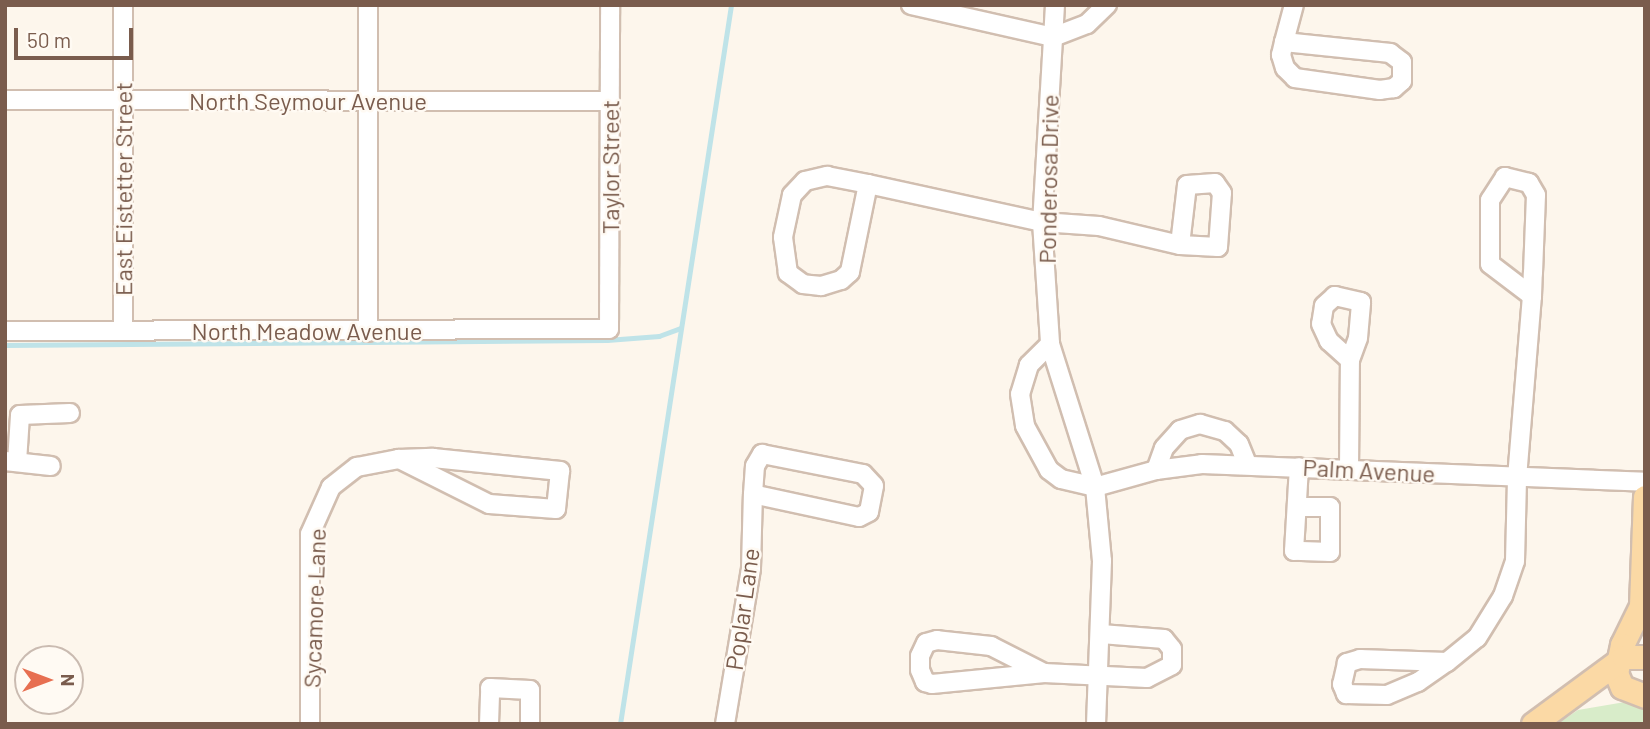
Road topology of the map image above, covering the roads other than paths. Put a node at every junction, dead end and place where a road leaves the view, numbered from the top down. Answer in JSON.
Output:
{"nodes":[{"id":1,"x":124,"y":5,"type":"edge"},
{"id":2,"x":368,"y":5,"type":"edge"},
{"id":3,"x":610,"y":5,"type":"edge"},
{"id":4,"x":911,"y":5,"type":"edge"},
{"id":5,"x":1055,"y":5,"type":"edge"},
{"id":6,"x":1107,"y":5,"type":"edge"},
{"id":7,"x":1294,"y":5,"type":"edge"},
{"id":8,"x":1053,"y":37,"type":"junction"},
{"id":9,"x":1284,"y":42,"type":"junction"},
{"id":10,"x":5,"y":100,"type":"edge"},
{"id":11,"x":123,"y":100,"type":"junction"},
{"id":12,"x":368,"y":101,"type":"junction"},
{"id":13,"x":610,"y":101,"type":"junction"},
{"id":14,"x":868,"y":184,"type":"junction"},
{"id":15,"x":1042,"y":222,"type":"junction"},
{"id":16,"x":1180,"y":245,"type":"dead end"},
{"id":17,"x":1532,"y":296,"type":"junction"},
{"id":18,"x":609,"y":329,"type":"joint"},
{"id":19,"x":123,"y":330,"type":"junction"},
{"id":20,"x":5,"y":331,"type":"edge"},
{"id":21,"x":368,"y":332,"type":"junction"},
{"id":22,"x":1050,"y":344,"type":"junction"},
{"id":23,"x":1350,"y":360,"type":"dead end"},
{"id":24,"x":70,"y":413,"type":"dead end"},
{"id":25,"x":399,"y":459,"type":"junction"},
{"id":26,"x":11,"y":461,"type":"edge"},
{"id":27,"x":1247,"y":464,"type":"junction"},
{"id":28,"x":51,"y":466,"type":"dead end"},
{"id":29,"x":1299,"y":467,"type":"junction"},
{"id":30,"x":1349,"y":469,"type":"junction"},
{"id":31,"x":1156,"y":470,"type":"junction"},
{"id":32,"x":1517,"y":478,"type":"junction"},
{"id":33,"x":1645,"y":482,"type":"edge"},
{"id":34,"x":1095,"y":487,"type":"junction"},
{"id":35,"x":753,"y":494,"type":"junction"},
{"id":36,"x":1645,"y":497,"type":"edge"},
{"id":37,"x":1297,"y":507,"type":"dead end"},
{"id":38,"x":1643,"y":610,"type":"edge"},
{"id":39,"x":1101,"y":634,"type":"junction"},
{"id":40,"x":1645,"y":657,"type":"edge"},
{"id":41,"x":1447,"y":662,"type":"junction"},
{"id":42,"x":1618,"y":662,"type":"junction"},
{"id":43,"x":1044,"y":673,"type":"junction"},
{"id":44,"x":1099,"y":677,"type":"junction"},
{"id":45,"x":1641,"y":692,"type":"edge"},
{"id":46,"x":1558,"y":709,"type":"junction"},
{"id":47,"x":310,"y":724,"type":"edge"},
{"id":48,"x":489,"y":724,"type":"edge"},
{"id":49,"x":530,"y":724,"type":"edge"},
{"id":50,"x":725,"y":724,"type":"edge"},
{"id":51,"x":1096,"y":724,"type":"edge"},
{"id":52,"x":1533,"y":724,"type":"edge"}],
"edges":[{"from":1,"to":11,"type":"street","name":"East Eistetter Street"},
{"from":2,"to":12,"type":"street"},
{"from":3,"to":13,"type":"street","name":"Taylor Street"},
{"from":4,"to":8,"type":"street"},
{"from":5,"to":8,"type":"street","name":"Ponderosa Drive"},
{"from":6,"to":8,"type":"street"},
{"from":7,"to":9,"type":"street"},
{"from":8,"to":15,"type":"street","name":"Ponderosa Drive"},
{"from":9,"to":9,"type":"street"},
{"from":10,"to":11,"type":"street","name":"North Seymour Avenue"},
{"from":11,"to":12,"type":"street","name":"North Seymour Avenue"},
{"from":11,"to":19,"type":"street","name":"East Eistetter Street"},
{"from":12,"to":13,"type":"street","name":"North Seymour Avenue"},
{"from":12,"to":21,"type":"street"},
{"from":13,"to":18,"type":"street","name":"Taylor Street"},
{"from":14,"to":14,"type":"street"},
{"from":14,"to":15,"type":"street"},
{"from":15,"to":16,"type":"street"},
{"from":15,"to":22,"type":"street","name":"Ponderosa Drive"},
{"from":17,"to":17,"type":"street"},
{"from":17,"to":32,"type":"street"},
{"from":18,"to":21,"type":"street","name":"North Meadow Avenue"},
{"from":19,"to":20,"type":"street","name":"North Meadow Avenue"},
{"from":19,"to":21,"type":"street","name":"North Meadow Avenue"},
{"from":22,"to":34,"type":"street","name":"Ponderosa Drive"},
{"from":22,"to":34,"type":"street"},
{"from":23,"to":30,"type":"street"},
{"from":24,"to":26,"type":"street"},
{"from":25,"to":25,"type":"street","name":"Sycamore Lane"},
{"from":25,"to":47,"type":"street","name":"Sycamore Lane"},
{"from":26,"to":28,"type":"street"},
{"from":27,"to":29,"type":"street","name":"Palm Avenue"},
{"from":27,"to":31,"type":"street","name":"Palm Avenue"},
{"from":27,"to":31,"type":"street"},
{"from":29,"to":30,"type":"street","name":"Palm Avenue"},
{"from":29,"to":37,"type":"street"},
{"from":30,"to":32,"type":"street","name":"Palm Avenue"},
{"from":31,"to":34,"type":"street","name":"Palm Avenue"},
{"from":32,"to":33,"type":"street","name":"Palm Avenue"},
{"from":32,"to":41,"type":"street"},
{"from":34,"to":39,"type":"street","name":"Ponderosa Drive"},
{"from":35,"to":35,"type":"street","name":"Poplar Lane"},
{"from":35,"to":50,"type":"street","name":"Poplar Lane"},
{"from":36,"to":38,"type":"main road"},
{"from":38,"to":42,"type":"main road"},
{"from":39,"to":44,"type":"street","name":"Ponderosa Drive"},
{"from":39,"to":44,"type":"street"},
{"from":40,"to":42,"type":"main road"},
{"from":41,"to":41,"type":"street"},
{"from":42,"to":45,"type":"main road"},
{"from":42,"to":46,"type":"main road"},
{"from":43,"to":43,"type":"street"},
{"from":43,"to":44,"type":"street"},
{"from":44,"to":51,"type":"street","name":"Ponderosa Drive"},
{"from":45,"to":46,"type":"main road"},
{"from":46,"to":52,"type":"main road"},
{"from":48,"to":49,"type":"street"}]}
